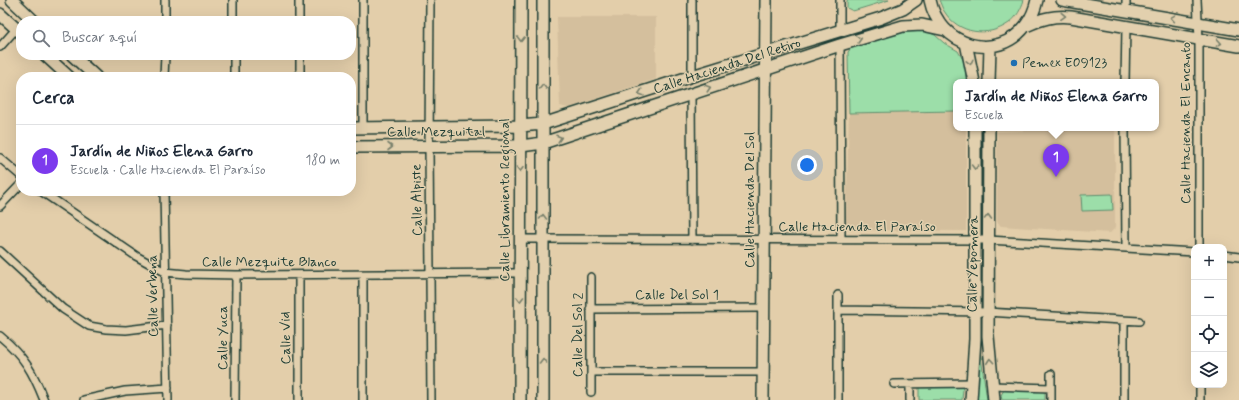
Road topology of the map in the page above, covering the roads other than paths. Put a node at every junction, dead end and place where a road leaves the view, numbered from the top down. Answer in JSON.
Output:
{"nodes":[{"id":1,"x":12,"y":0,"type":"edge"},
{"id":2,"x":166,"y":0,"type":"edge"},
{"id":3,"x":233,"y":0,"type":"edge"},
{"id":4,"x":299,"y":0,"type":"edge"},
{"id":5,"x":363,"y":0,"type":"edge"},
{"id":6,"x":430,"y":0,"type":"edge"},
{"id":7,"x":521,"y":0,"type":"edge"},
{"id":8,"x":543,"y":0,"type":"edge"},
{"id":9,"x":692,"y":0,"type":"edge"},
{"id":10,"x":766,"y":0,"type":"edge"},
{"id":11,"x":840,"y":0,"type":"edge"},
{"id":12,"x":916,"y":0,"type":"edge"},
{"id":13,"x":930,"y":0,"type":"edge"},
{"id":14,"x":1037,"y":0,"type":"edge"},
{"id":15,"x":1062,"y":0,"type":"edge"},
{"id":16,"x":1197,"y":0,"type":"edge"},
{"id":17,"x":1126,"y":5,"type":"edge"},
{"id":18,"x":0,"y":14,"type":"edge"},
{"id":19,"x":29,"y":16,"type":"edge"},
{"id":20,"x":165,"y":16,"type":"edge"},
{"id":21,"x":233,"y":16,"type":"edge"},
{"id":22,"x":299,"y":16,"type":"edge"},
{"id":23,"x":1199,"y":23,"type":"junction"},
{"id":24,"x":1026,"y":26,"type":"junction"},
{"id":25,"x":1126,"y":26,"type":"junction"},
{"id":26,"x":16,"y":28,"type":"edge"},
{"id":27,"x":840,"y":30,"type":"junction"},
{"id":28,"x":945,"y":30,"type":"junction"},
{"id":29,"x":1239,"y":30,"type":"edge"},
{"id":30,"x":16,"y":34,"type":"edge"},
{"id":31,"x":1199,"y":40,"type":"junction"},
{"id":32,"x":966,"y":43,"type":"junction"},
{"id":33,"x":840,"y":45,"type":"junction"},
{"id":34,"x":990,"y":46,"type":"junction"},
{"id":35,"x":1239,"y":46,"type":"edge"},
{"id":36,"x":0,"y":47,"type":"edge"},
{"id":37,"x":766,"y":53,"type":"junction"},
{"id":38,"x":50,"y":60,"type":"edge"},
{"id":39,"x":77,"y":60,"type":"edge"},
{"id":40,"x":165,"y":60,"type":"edge"},
{"id":41,"x":234,"y":60,"type":"edge"},
{"id":42,"x":300,"y":60,"type":"edge"},
{"id":43,"x":766,"y":69,"type":"junction"},
{"id":44,"x":64,"y":72,"type":"edge"},
{"id":45,"x":91,"y":72,"type":"edge"},
{"id":46,"x":164,"y":72,"type":"edge"},
{"id":47,"x":234,"y":72,"type":"edge"},
{"id":48,"x":300,"y":72,"type":"edge"},
{"id":49,"x":692,"y":76,"type":"junction"},
{"id":50,"x":973,"y":79,"type":"edge"},
{"id":51,"x":989,"y":79,"type":"edge"},
{"id":52,"x":1125,"y":79,"type":"edge"},
{"id":53,"x":691,"y":94,"type":"junction"},
{"id":54,"x":543,"y":124,"type":"junction"},
{"id":55,"x":520,"y":126,"type":"junction"},
{"id":56,"x":429,"y":127,"type":"junction"},
{"id":57,"x":356,"y":128,"type":"edge"},
{"id":58,"x":363,"y":128,"type":"junction"},
{"id":59,"x":975,"y":131,"type":"edge"},
{"id":60,"x":989,"y":131,"type":"edge"},
{"id":61,"x":1125,"y":131,"type":"edge"},
{"id":62,"x":543,"y":143,"type":"junction"},
{"id":63,"x":521,"y":146,"type":"junction"},
{"id":64,"x":356,"y":147,"type":"edge"},
{"id":65,"x":429,"y":147,"type":"junction"},
{"id":66,"x":0,"y":158,"type":"edge"},
{"id":67,"x":16,"y":172,"type":"edge"},
{"id":68,"x":16,"y":189,"type":"edge"},
{"id":69,"x":48,"y":196,"type":"edge"},
{"id":70,"x":164,"y":196,"type":"edge"},
{"id":71,"x":0,"y":206,"type":"edge"},
{"id":72,"x":520,"y":239,"type":"junction"},
{"id":73,"x":543,"y":239,"type":"junction"},
{"id":74,"x":692,"y":240,"type":"junction"},
{"id":75,"x":765,"y":240,"type":"junction"},
{"id":76,"x":841,"y":240,"type":"junction"},
{"id":77,"x":974,"y":240,"type":"junction"},
{"id":78,"x":988,"y":240,"type":"junction"},
{"id":79,"x":1199,"y":244,"type":"edge"},
{"id":80,"x":1126,"y":248,"type":"junction"},
{"id":81,"x":0,"y":251,"type":"edge"},
{"id":82,"x":1191,"y":252,"type":"edge"},
{"id":83,"x":1227,"y":255,"type":"edge"},
{"id":84,"x":1239,"y":257,"type":"edge"},
{"id":85,"x":165,"y":272,"type":"junction"},
{"id":86,"x":520,"y":274,"type":"junction"},
{"id":87,"x":236,"y":275,"type":"junction"},
{"id":88,"x":299,"y":275,"type":"junction"},
{"id":89,"x":363,"y":275,"type":"junction"},
{"id":90,"x":431,"y":275,"type":"junction"},
{"id":91,"x":591,"y":277,"type":"dead end"},
{"id":92,"x":838,"y":295,"type":"dead end"},
{"id":93,"x":764,"y":308,"type":"junction"},
{"id":94,"x":590,"y":309,"type":"junction"},
{"id":95,"x":838,"y":310,"type":"junction"},
{"id":96,"x":974,"y":312,"type":"junction"},
{"id":97,"x":987,"y":312,"type":"junction"},
{"id":98,"x":1124,"y":321,"type":"junction"},
{"id":99,"x":1139,"y":321,"type":"dead end"},
{"id":100,"x":167,"y":325,"type":"junction"},
{"id":101,"x":0,"y":336,"type":"edge"},
{"id":102,"x":591,"y":372,"type":"junction"},
{"id":103,"x":763,"y":372,"type":"junction"},
{"id":104,"x":1051,"y":374,"type":"dead end"},
{"id":105,"x":972,"y":383,"type":"junction"},
{"id":106,"x":894,"y":384,"type":"dead end"},
{"id":107,"x":910,"y":384,"type":"junction"},
{"id":108,"x":992,"y":386,"type":"junction"},
{"id":109,"x":168,"y":388,"type":"junction"},
{"id":110,"x":1051,"y":388,"type":"junction"},
{"id":111,"x":1200,"y":388,"type":"edge"},
{"id":112,"x":591,"y":392,"type":"dead end"},
{"id":113,"x":98,"y":398,"type":"edge"},
{"id":114,"x":44,"y":400,"type":"edge"},
{"id":115,"x":84,"y":400,"type":"edge"},
{"id":116,"x":168,"y":400,"type":"edge"},
{"id":117,"x":235,"y":400,"type":"edge"},
{"id":118,"x":299,"y":400,"type":"edge"},
{"id":119,"x":363,"y":400,"type":"edge"},
{"id":120,"x":431,"y":400,"type":"edge"},
{"id":121,"x":520,"y":400,"type":"edge"},
{"id":122,"x":543,"y":400,"type":"edge"},
{"id":123,"x":763,"y":400,"type":"edge"},
{"id":124,"x":838,"y":400,"type":"edge"},
{"id":125,"x":910,"y":400,"type":"edge"},
{"id":126,"x":971,"y":400,"type":"edge"},
{"id":127,"x":994,"y":400,"type":"edge"},
{"id":128,"x":1051,"y":400,"type":"edge"},
{"id":129,"x":1124,"y":400,"type":"edge"},
{"id":130,"x":1200,"y":400,"type":"edge"}],
"edges":[{"from":1,"to":19,"type":"street"},
{"from":2,"to":20,"type":"street"},
{"from":3,"to":21,"type":"street"},
{"from":4,"to":22,"type":"street"},
{"from":5,"to":58,"type":"street"},
{"from":6,"to":56,"type":"street","name":"Calle Alpiste"},
{"from":7,"to":55,"type":"street","name":"Calle Libramiento Regional","one_way":true},
{"from":54,"to":8,"type":"street","one_way":true},
{"from":9,"to":49,"type":"street"},
{"from":10,"to":37,"type":"street","name":"Calle Hacienda Del Sol"},
{"from":11,"to":27,"type":"street"},
{"from":12,"to":27,"type":"street","name":"Calle Hacienda Del Retiro"},
{"from":13,"to":28,"type":"street"},
{"from":14,"to":24,"type":"street"},
{"from":15,"to":17,"type":"street"},
{"from":16,"to":23,"type":"street","name":"Calle Hacienda El Encanto"},
{"from":23,"to":17,"type":"street","one_way":true},
{"from":18,"to":26,"type":"street"},
{"from":23,"to":29,"type":"street"},
{"from":23,"to":31,"type":"street","name":"Calle Hacienda El Encanto"},
{"from":24,"to":25,"type":"street","one_way":true},
{"from":24,"to":34,"type":"street"},
{"from":25,"to":31,"type":"street"},
{"from":25,"to":52,"type":"street"},
{"from":27,"to":37,"type":"street","name":"Calle Hacienda Del Retiro"},
{"from":28,"to":32,"type":"street"},
{"from":33,"to":28,"type":"street","name":"Calle Hacienda Del Retiro","one_way":true},
{"from":30,"to":36,"type":"street"},
{"from":31,"to":35,"type":"street","one_way":true},
{"from":31,"to":79,"type":"street","name":"Calle Hacienda El Encanto"},
{"from":32,"to":34,"type":"street"},
{"from":32,"to":50,"type":"street","one_way":true},
{"from":33,"to":43,"type":"street","name":"Calle Hacienda Del Retiro"},
{"from":33,"to":76,"type":"street"},
{"from":34,"to":51,"type":"street"},
{"from":37,"to":43,"type":"street","name":"Calle Hacienda Del Sol"},
{"from":37,"to":49,"type":"street","name":"Calle Hacienda Del Retiro"},
{"from":38,"to":44,"type":"street"},
{"from":39,"to":45,"type":"street"},
{"from":40,"to":46,"type":"street"},
{"from":41,"to":47,"type":"street"},
{"from":42,"to":48,"type":"street"},
{"from":53,"to":43,"type":"street","name":"Calle Hacienda Del Retiro","one_way":true},
{"from":43,"to":75,"type":"street","name":"Calle Hacienda Del Sol"},
{"from":49,"to":54,"type":"street","name":"Calle Hacienda Del Retiro","one_way":true},
{"from":62,"to":53,"type":"street","name":"Calle Hacienda Del Retiro","one_way":true},
{"from":53,"to":74,"type":"street"},
{"from":54,"to":55,"type":"street","name":"Calle Hacienda Del Retiro"},
{"from":54,"to":62,"type":"street"},
{"from":55,"to":56,"type":"street","name":"Calle Mezquital"},
{"from":55,"to":63,"type":"street","name":"Calle Libramiento Regional"},
{"from":56,"to":58,"type":"street","name":"Calle Mezquital"},
{"from":56,"to":65,"type":"street","name":"Calle Alpiste"},
{"from":57,"to":58,"type":"street","name":"Calle Mezquital"},
{"from":59,"to":77,"type":"street","name":"Calle Yepomera","one_way":true},
{"from":78,"to":60,"type":"street","name":"Calle Yepomera","one_way":true},
{"from":61,"to":80,"type":"street"},
{"from":62,"to":63,"type":"street","name":"Calle Hacienda Del Retiro"},
{"from":73,"to":62,"type":"street","one_way":true},
{"from":63,"to":65,"type":"street","name":"Calle Mezquital"},
{"from":63,"to":72,"type":"street","name":"Calle Libramiento Regional","one_way":true},
{"from":64,"to":65,"type":"street","name":"Calle Mezquital","one_way":true},
{"from":65,"to":90,"type":"street","name":"Calle Alpiste"},
{"from":66,"to":67,"type":"street"},
{"from":68,"to":71,"type":"street"},
{"from":69,"to":85,"type":"street","name":"Calle Mezquite Blanco"},
{"from":70,"to":85,"type":"street","name":"Calle Verbena"},
{"from":72,"to":73,"type":"street","name":"Calle Hacienda El Paraíso"},
{"from":72,"to":86,"type":"street","name":"Calle Libramiento Regional"},
{"from":73,"to":74,"type":"street","name":"Calle Hacienda El Paraíso"},
{"from":122,"to":73,"type":"street","one_way":true},
{"from":74,"to":75,"type":"street","name":"Calle Hacienda El Paraíso"},
{"from":75,"to":76,"type":"street","name":"Calle Hacienda El Paraíso"},
{"from":75,"to":93,"type":"street","name":"Calle Hacienda Del Sol"},
{"from":76,"to":77,"type":"street","name":"Calle Hacienda El Paraíso"},
{"from":77,"to":78,"type":"street","name":"Calle Hacienda El Paraíso"},
{"from":77,"to":96,"type":"street","name":"Calle Yepomera"},
{"from":78,"to":80,"type":"street","name":"Calle Hacienda El Paraíso"},
{"from":78,"to":97,"type":"street","name":"Calle Yepomera"},
{"from":80,"to":82,"type":"street","name":"Calle Hacienda El Paraíso"},
{"from":81,"to":100,"type":"street"},
{"from":83,"to":84,"type":"street"},
{"from":85,"to":87,"type":"street","name":"Calle Mezquite Blanco"},
{"from":85,"to":100,"type":"street","name":"Calle Verbena"},
{"from":86,"to":90,"type":"street","name":"Calle Mezquite Blanco"},
{"from":86,"to":121,"type":"street","name":"Calle Libramiento Regional","one_way":true},
{"from":87,"to":88,"type":"street","name":"Calle Mezquite Blanco"},
{"from":87,"to":117,"type":"street","name":"Calle Yuca"},
{"from":88,"to":89,"type":"street","name":"Calle Mezquite Blanco"},
{"from":88,"to":118,"type":"street","name":"Calle Vid"},
{"from":89,"to":90,"type":"street","name":"Calle Mezquite Blanco"},
{"from":89,"to":119,"type":"street"},
{"from":90,"to":120,"type":"street","name":"Calle Alpiste"},
{"from":91,"to":94,"type":"street","name":"Calle Del Sol 2"},
{"from":92,"to":95,"type":"street"},
{"from":93,"to":94,"type":"street","name":"Calle Del Sol 1"},
{"from":93,"to":103,"type":"street","name":"Calle Hacienda Del Sol"},
{"from":94,"to":102,"type":"street","name":"Calle Del Sol 2"},
{"from":95,"to":96,"type":"street"},
{"from":95,"to":124,"type":"street"},
{"from":96,"to":97,"type":"street"},
{"from":96,"to":105,"type":"street","name":"Calle Yepomera"},
{"from":97,"to":98,"type":"street"},
{"from":108,"to":97,"type":"street","name":"Calle Yepomera","one_way":true},
{"from":98,"to":99,"type":"street"},
{"from":98,"to":129,"type":"street"},
{"from":100,"to":109,"type":"street","name":"Calle Verbena"},
{"from":101,"to":114,"type":"street"},
{"from":102,"to":103,"type":"street"},
{"from":102,"to":112,"type":"street","name":"Calle Del Sol 2"},
{"from":103,"to":123,"type":"street","name":"Calle Hacienda Del Sol"},
{"from":104,"to":110,"type":"street"},
{"from":105,"to":107,"type":"street"},
{"from":105,"to":126,"type":"street","name":"Calle Yepomera"},
{"from":106,"to":107,"type":"street"},
{"from":107,"to":125,"type":"street"},
{"from":108,"to":110,"type":"street"},
{"from":108,"to":127,"type":"street","name":"Calle Yepomera"},
{"from":109,"to":113,"type":"street"},
{"from":109,"to":116,"type":"street","name":"Calle Verbena"},
{"from":110,"to":128,"type":"street"},
{"from":111,"to":130,"type":"street"},
{"from":113,"to":115,"type":"street"}]}
